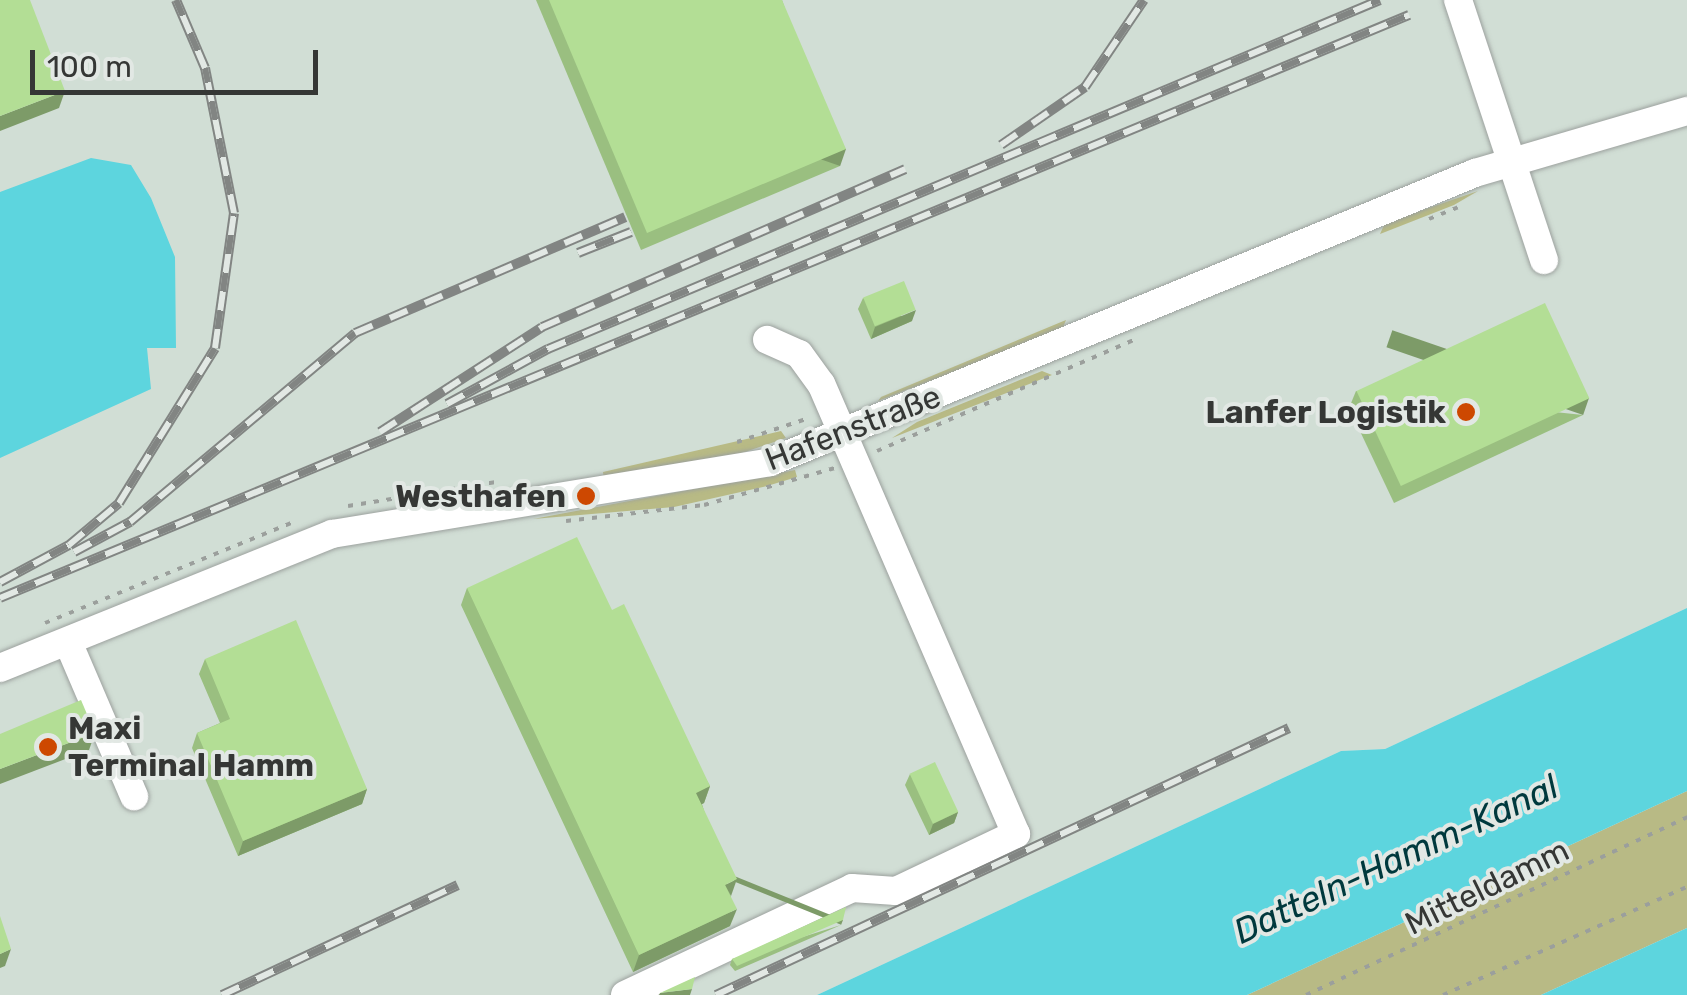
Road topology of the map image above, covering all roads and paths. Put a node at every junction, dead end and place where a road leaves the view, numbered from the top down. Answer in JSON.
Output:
{"nodes":[{"id":1,"x":1458,"y":0,"type":"edge"},
{"id":2,"x":1687,"y":111,"type":"edge"},
{"id":3,"x":1516,"y":158,"type":"junction"},
{"id":4,"x":1544,"y":260,"type":"dead end"},
{"id":5,"x":767,"y":340,"type":"dead end"},
{"id":6,"x":837,"y":422,"type":"junction"},
{"id":7,"x":717,"y":447,"type":"dead end"},
{"id":8,"x":508,"y":480,"type":"dead end"},
{"id":9,"x":342,"y":508,"type":"dead end"},
{"id":10,"x":309,"y":518,"type":"dead end"},
{"id":11,"x":31,"y":628,"type":"dead end"},
{"id":12,"x":68,"y":642,"type":"junction"},
{"id":13,"x":0,"y":668,"type":"edge"},
{"id":14,"x":134,"y":796,"type":"dead end"},
{"id":15,"x":1687,"y":818,"type":"edge"},
{"id":16,"x":1687,"y":888,"type":"edge"},
{"id":17,"x":625,"y":995,"type":"edge"},
{"id":18,"x":1306,"y":995,"type":"edge"},
{"id":19,"x":1443,"y":995,"type":"edge"}],
"edges":[{"from":1,"to":3,"type":"street"},
{"from":2,"to":3,"type":"street","name":"Hafenstraße"},
{"from":3,"to":4,"type":"street"},
{"from":3,"to":6,"type":"street","name":"Hafenstraße"},
{"from":5,"to":6,"type":"street"},
{"from":6,"to":7,"type":"path"},
{"from":6,"to":12,"type":"street","name":"Hafenstraße"},
{"from":6,"to":17,"type":"street"},
{"from":8,"to":9,"type":"path"},
{"from":10,"to":11,"type":"path"},
{"from":12,"to":13,"type":"street","name":"Hafenstraße"},
{"from":12,"to":14,"type":"street"},
{"from":15,"to":18,"type":"path","name":"Mitteldamm"},
{"from":16,"to":19,"type":"path"}]}
